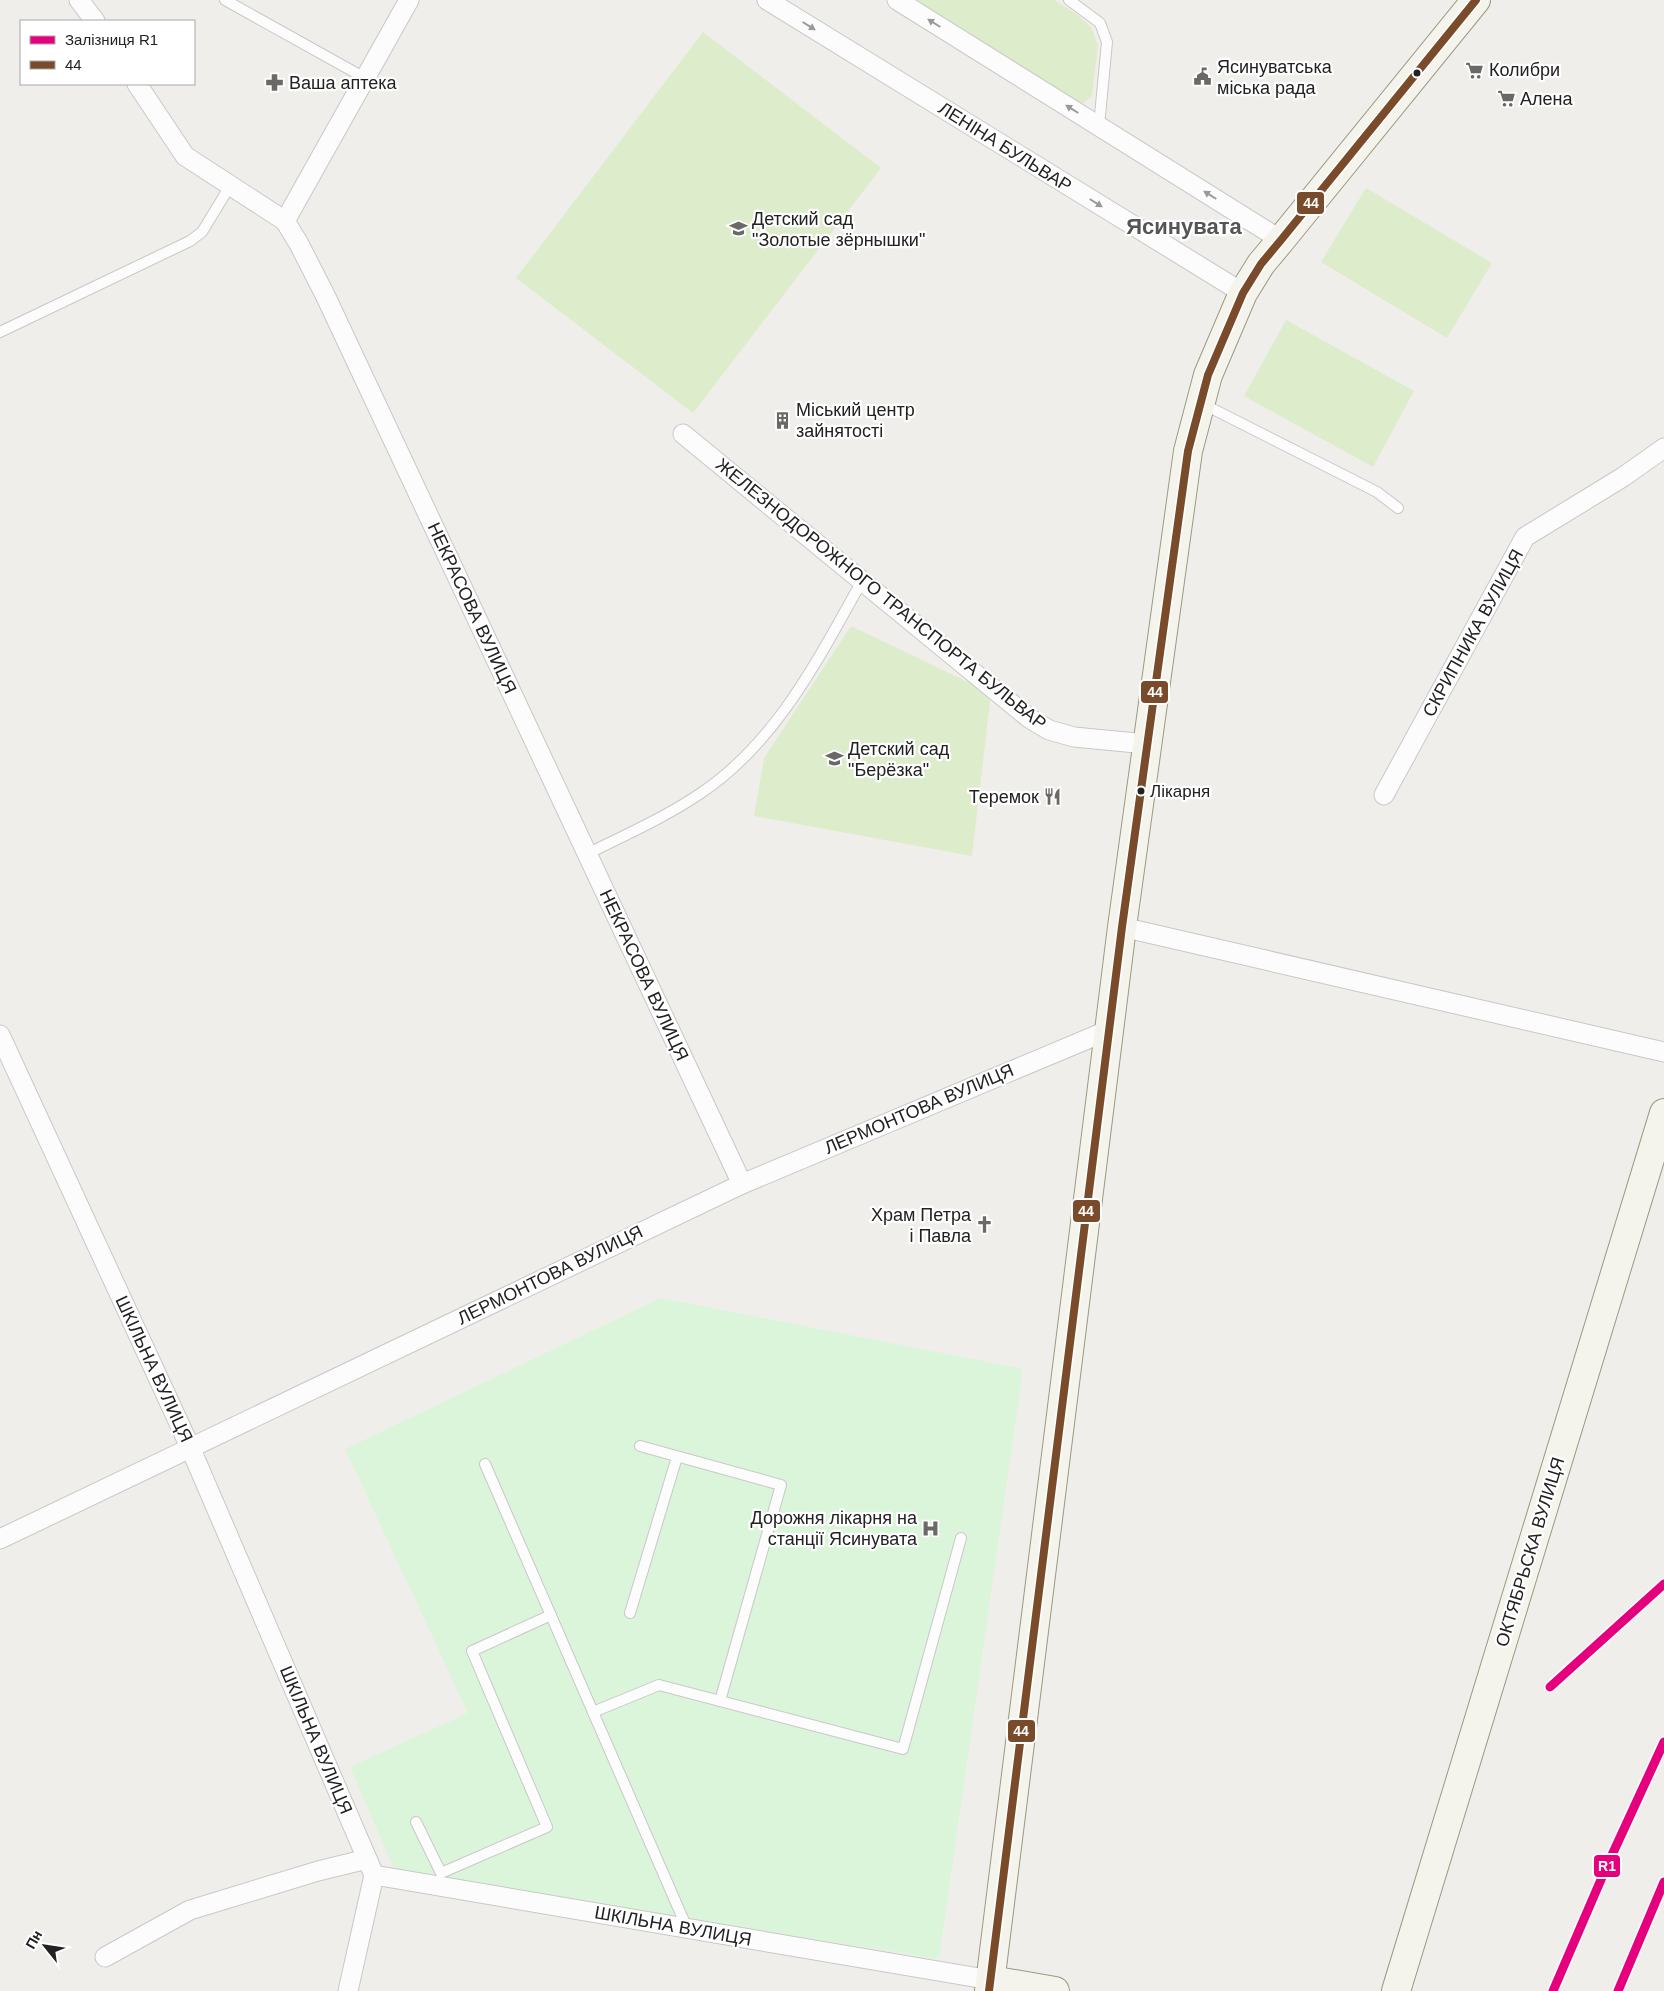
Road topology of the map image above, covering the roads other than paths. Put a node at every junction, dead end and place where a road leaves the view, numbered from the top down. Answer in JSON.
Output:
{"nodes":[{"id":1,"x":79,"y":0,"type":"edge"},
{"id":2,"x":225,"y":0,"type":"edge"},
{"id":3,"x":409,"y":0,"type":"edge"},
{"id":4,"x":767,"y":0,"type":"edge"},
{"id":5,"x":897,"y":0,"type":"edge"},
{"id":6,"x":1069,"y":0,"type":"edge"},
{"id":7,"x":1476,"y":0,"type":"edge"},
{"id":8,"x":93,"y":20,"type":"edge"},
{"id":9,"x":365,"y":78,"type":"junction"},
{"id":10,"x":138,"y":85,"type":"edge"},
{"id":11,"x":1099,"y":126,"type":"junction"},
{"id":12,"x":230,"y":186,"type":"junction"},
{"id":13,"x":285,"y":221,"type":"junction"},
{"id":14,"x":1281,"y":240,"type":"junction"},
{"id":15,"x":1243,"y":294,"type":"junction"},
{"id":16,"x":0,"y":332,"type":"edge"},
{"id":17,"x":1201,"y":403,"type":"junction"},
{"id":18,"x":682,"y":434,"type":"dead end"},
{"id":19,"x":1664,"y":448,"type":"edge"},
{"id":20,"x":1398,"y":508,"type":"dead end"},
{"id":21,"x":862,"y":581,"type":"junction"},
{"id":22,"x":1147,"y":744,"type":"junction"},
{"id":23,"x":1384,"y":795,"type":"dead end"},
{"id":24,"x":587,"y":854,"type":"junction"},
{"id":25,"x":1122,"y":927,"type":"junction"},
{"id":26,"x":1109,"y":1030,"type":"junction"},
{"id":27,"x":0,"y":1035,"type":"edge"},
{"id":28,"x":1664,"y":1052,"type":"edge"},
{"id":29,"x":1664,"y":1113,"type":"edge"},
{"id":30,"x":742,"y":1184,"type":"junction"},
{"id":31,"x":640,"y":1446,"type":"dead end"},
{"id":32,"x":190,"y":1447,"type":"junction"},
{"id":33,"x":677,"y":1457,"type":"junction"},
{"id":34,"x":485,"y":1464,"type":"dead end"},
{"id":35,"x":961,"y":1538,"type":"dead end"},
{"id":36,"x":0,"y":1539,"type":"edge"},
{"id":37,"x":630,"y":1613,"type":"dead end"},
{"id":38,"x":551,"y":1616,"type":"junction"},
{"id":39,"x":720,"y":1701,"type":"junction"},
{"id":40,"x":593,"y":1712,"type":"junction"},
{"id":41,"x":416,"y":1822,"type":"dead end"},
{"id":42,"x":371,"y":1867,"type":"junction"},
{"id":43,"x":687,"y":1928,"type":"junction"},
{"id":44,"x":105,"y":1957,"type":"dead end"},
{"id":45,"x":990,"y":1985,"type":"edge"},
{"id":46,"x":348,"y":1991,"type":"edge"},
{"id":47,"x":1054,"y":1991,"type":"edge"},
{"id":48,"x":1396,"y":1991,"type":"edge"}],
"edges":[{"from":1,"to":8,"type":"street"},
{"from":2,"to":9,"type":"lane"},
{"from":3,"to":9,"type":"street"},
{"from":4,"to":15,"type":"street","name":"ЛЕНІНА БУЛЬВАР","one_way":true},
{"from":11,"to":5,"type":"street","one_way":true},
{"from":6,"to":11,"type":"lane"},
{"from":7,"to":14,"type":"main road"},
{"from":9,"to":13,"type":"street"},
{"from":10,"to":12,"type":"street","name":"НЕКРАСОВА ВУЛИЦЯ"},
{"from":14,"to":11,"type":"street","one_way":true},
{"from":12,"to":13,"type":"street","name":"НЕКРАСОВА ВУЛИЦЯ"},
{"from":12,"to":16,"type":"lane"},
{"from":13,"to":24,"type":"street","name":"НЕКРАСОВА ВУЛИЦЯ"},
{"from":14,"to":15,"type":"main road"},
{"from":15,"to":17,"type":"main road"},
{"from":17,"to":20,"type":"lane"},
{"from":17,"to":22,"type":"main road"},
{"from":18,"to":21,"type":"street","name":"ЖЕЛЕЗНОДОРОЖНОГО ТРАНСПОРТА БУЛЬВАР"},
{"from":19,"to":23,"type":"street","name":"СКРИПНИКА ВУЛИЦЯ"},
{"from":21,"to":22,"type":"street","name":"ЖЕЛЕЗНОДОРОЖНОГО ТРАНСПОРТА БУЛЬВАР"},
{"from":21,"to":24,"type":"lane"},
{"from":22,"to":25,"type":"main road"},
{"from":24,"to":30,"type":"street","name":"НЕКРАСОВА ВУЛИЦЯ"},
{"from":25,"to":26,"type":"main road"},
{"from":25,"to":28,"type":"street"},
{"from":26,"to":30,"type":"street","name":"ЛЕРМОНТОВА ВУЛИЦЯ"},
{"from":26,"to":45,"type":"main road"},
{"from":27,"to":32,"type":"street","name":"ШКІЛЬНА ВУЛИЦЯ"},
{"from":29,"to":48,"type":"main road","name":"ОКТЯБРЬСКА ВУЛИЦЯ"},
{"from":30,"to":32,"type":"street","name":"ЛЕРМОНТОВА ВУЛИЦЯ"},
{"from":31,"to":33,"type":"lane"},
{"from":32,"to":36,"type":"street","name":"ЛЕРМОНТОВА ВУЛИЦЯ"},
{"from":32,"to":42,"type":"street","name":"ШКІЛЬНА ВУЛИЦЯ"},
{"from":33,"to":37,"type":"lane"},
{"from":33,"to":39,"type":"lane"},
{"from":34,"to":38,"type":"lane"},
{"from":35,"to":39,"type":"lane"},
{"from":38,"to":40,"type":"lane"},
{"from":38,"to":41,"type":"lane"},
{"from":39,"to":40,"type":"lane"},
{"from":40,"to":43,"type":"lane"},
{"from":42,"to":43,"type":"street","name":"ШКІЛЬНА ВУЛИЦЯ"},
{"from":42,"to":44,"type":"street"},
{"from":42,"to":46,"type":"street"},
{"from":43,"to":45,"type":"street","name":"ШКІЛЬНА ВУЛИЦЯ"},
{"from":45,"to":47,"type":"main road"}]}
